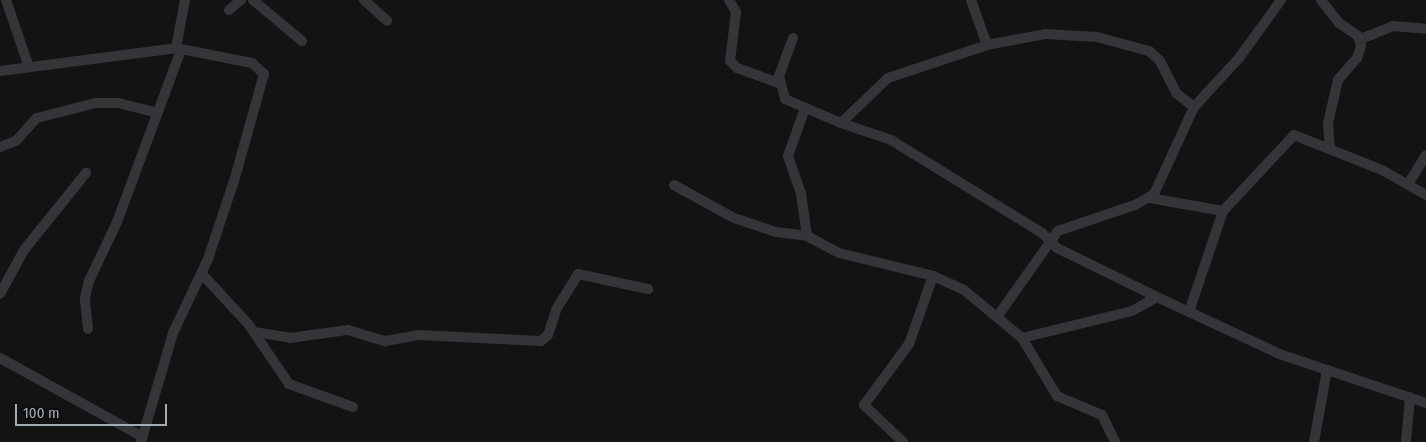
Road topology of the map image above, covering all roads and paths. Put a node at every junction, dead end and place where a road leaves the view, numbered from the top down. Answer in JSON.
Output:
{"nodes":[{"id":1,"x":6,"y":0,"type":"edge"},
{"id":2,"x":185,"y":0,"type":"edge"},
{"id":3,"x":242,"y":0,"type":"edge"},
{"id":4,"x":253,"y":0,"type":"edge"},
{"id":5,"x":364,"y":0,"type":"edge"},
{"id":6,"x":729,"y":0,"type":"edge"},
{"id":7,"x":971,"y":0,"type":"edge"},
{"id":8,"x":1281,"y":0,"type":"edge"},
{"id":9,"x":1321,"y":0,"type":"edge"},
{"id":10,"x":229,"y":10,"type":"dead end"},
{"id":11,"x":387,"y":21,"type":"dead end"},
{"id":12,"x":1426,"y":29,"type":"edge"},
{"id":13,"x":793,"y":38,"type":"dead end"},
{"id":14,"x":1361,"y":39,"type":"junction"},
{"id":15,"x":302,"y":41,"type":"dead end"},
{"id":16,"x":986,"y":45,"type":"junction"},
{"id":17,"x":178,"y":49,"type":"junction"},
{"id":18,"x":29,"y":67,"type":"junction"},
{"id":19,"x":0,"y":71,"type":"edge"},
{"id":20,"x":779,"y":84,"type":"junction"},
{"id":21,"x":1194,"y":107,"type":"junction"},
{"id":22,"x":804,"y":111,"type":"junction"},
{"id":23,"x":155,"y":112,"type":"junction"},
{"id":24,"x":841,"y":123,"type":"junction"},
{"id":25,"x":0,"y":147,"type":"edge"},
{"id":26,"x":1330,"y":148,"type":"junction"},
{"id":27,"x":1426,"y":155,"type":"edge"},
{"id":28,"x":86,"y":173,"type":"dead end"},
{"id":29,"x":1408,"y":184,"type":"junction"},
{"id":30,"x":674,"y":186,"type":"dead end"},
{"id":31,"x":1426,"y":195,"type":"edge"},
{"id":32,"x":1150,"y":198,"type":"junction"},
{"id":33,"x":1223,"y":211,"type":"junction"},
{"id":34,"x":807,"y":236,"type":"junction"},
{"id":35,"x":1048,"y":241,"type":"junction"},
{"id":36,"x":202,"y":274,"type":"junction"},
{"id":37,"x":933,"y":276,"type":"junction"},
{"id":38,"x":648,"y":289,"type":"dead end"},
{"id":39,"x":0,"y":294,"type":"edge"},
{"id":40,"x":1157,"y":298,"type":"junction"},
{"id":41,"x":1189,"y":312,"type":"junction"},
{"id":42,"x":997,"y":317,"type":"junction"},
{"id":43,"x":88,"y":329,"type":"dead end"},
{"id":44,"x":254,"y":332,"type":"junction"},
{"id":45,"x":1022,"y":338,"type":"junction"},
{"id":46,"x":0,"y":358,"type":"edge"},
{"id":47,"x":1327,"y":370,"type":"junction"},
{"id":48,"x":1410,"y":398,"type":"junction"},
{"id":49,"x":1426,"y":402,"type":"edge"},
{"id":50,"x":354,"y":407,"type":"dead end"},
{"id":51,"x":142,"y":440,"type":"edge"},
{"id":52,"x":903,"y":442,"type":"edge"},
{"id":53,"x":1115,"y":442,"type":"edge"},
{"id":54,"x":1314,"y":442,"type":"edge"},
{"id":55,"x":1406,"y":442,"type":"edge"}],
"edges":[{"from":1,"to":18,"type":"street"},
{"from":2,"to":17,"type":"street"},
{"from":3,"to":10,"type":"street"},
{"from":4,"to":15,"type":"street"},
{"from":5,"to":11,"type":"street"},
{"from":6,"to":20,"type":"street"},
{"from":7,"to":16,"type":"street"},
{"from":8,"to":21,"type":"street"},
{"from":9,"to":14,"type":"street"},
{"from":12,"to":14,"type":"street"},
{"from":13,"to":20,"type":"street"},
{"from":14,"to":26,"type":"street"},
{"from":16,"to":21,"type":"street"},
{"from":16,"to":24,"type":"street"},
{"from":17,"to":18,"type":"street"},
{"from":17,"to":23,"type":"street"},
{"from":17,"to":36,"type":"street"},
{"from":18,"to":19,"type":"street"},
{"from":20,"to":22,"type":"street"},
{"from":21,"to":32,"type":"street"},
{"from":22,"to":24,"type":"street"},
{"from":22,"to":34,"type":"street"},
{"from":23,"to":25,"type":"street"},
{"from":23,"to":43,"type":"street"},
{"from":24,"to":35,"type":"street"},
{"from":26,"to":29,"type":"street"},
{"from":26,"to":33,"type":"street"},
{"from":27,"to":29,"type":"street"},
{"from":28,"to":39,"type":"street"},
{"from":29,"to":31,"type":"street"},
{"from":30,"to":34,"type":"street"},
{"from":32,"to":33,"type":"street"},
{"from":32,"to":35,"type":"street"},
{"from":33,"to":41,"type":"street"},
{"from":34,"to":37,"type":"street"},
{"from":35,"to":40,"type":"street"},
{"from":35,"to":42,"type":"street"},
{"from":36,"to":44,"type":"street"},
{"from":36,"to":51,"type":"street"},
{"from":37,"to":42,"type":"street"},
{"from":37,"to":52,"type":"street"},
{"from":38,"to":44,"type":"street"},
{"from":40,"to":41,"type":"street"},
{"from":40,"to":45,"type":"street"},
{"from":41,"to":47,"type":"street"},
{"from":42,"to":45,"type":"street"},
{"from":44,"to":50,"type":"street"},
{"from":45,"to":53,"type":"street"},
{"from":46,"to":51,"type":"street"},
{"from":47,"to":48,"type":"street"},
{"from":47,"to":54,"type":"street"},
{"from":48,"to":49,"type":"street"},
{"from":48,"to":55,"type":"street"}]}
